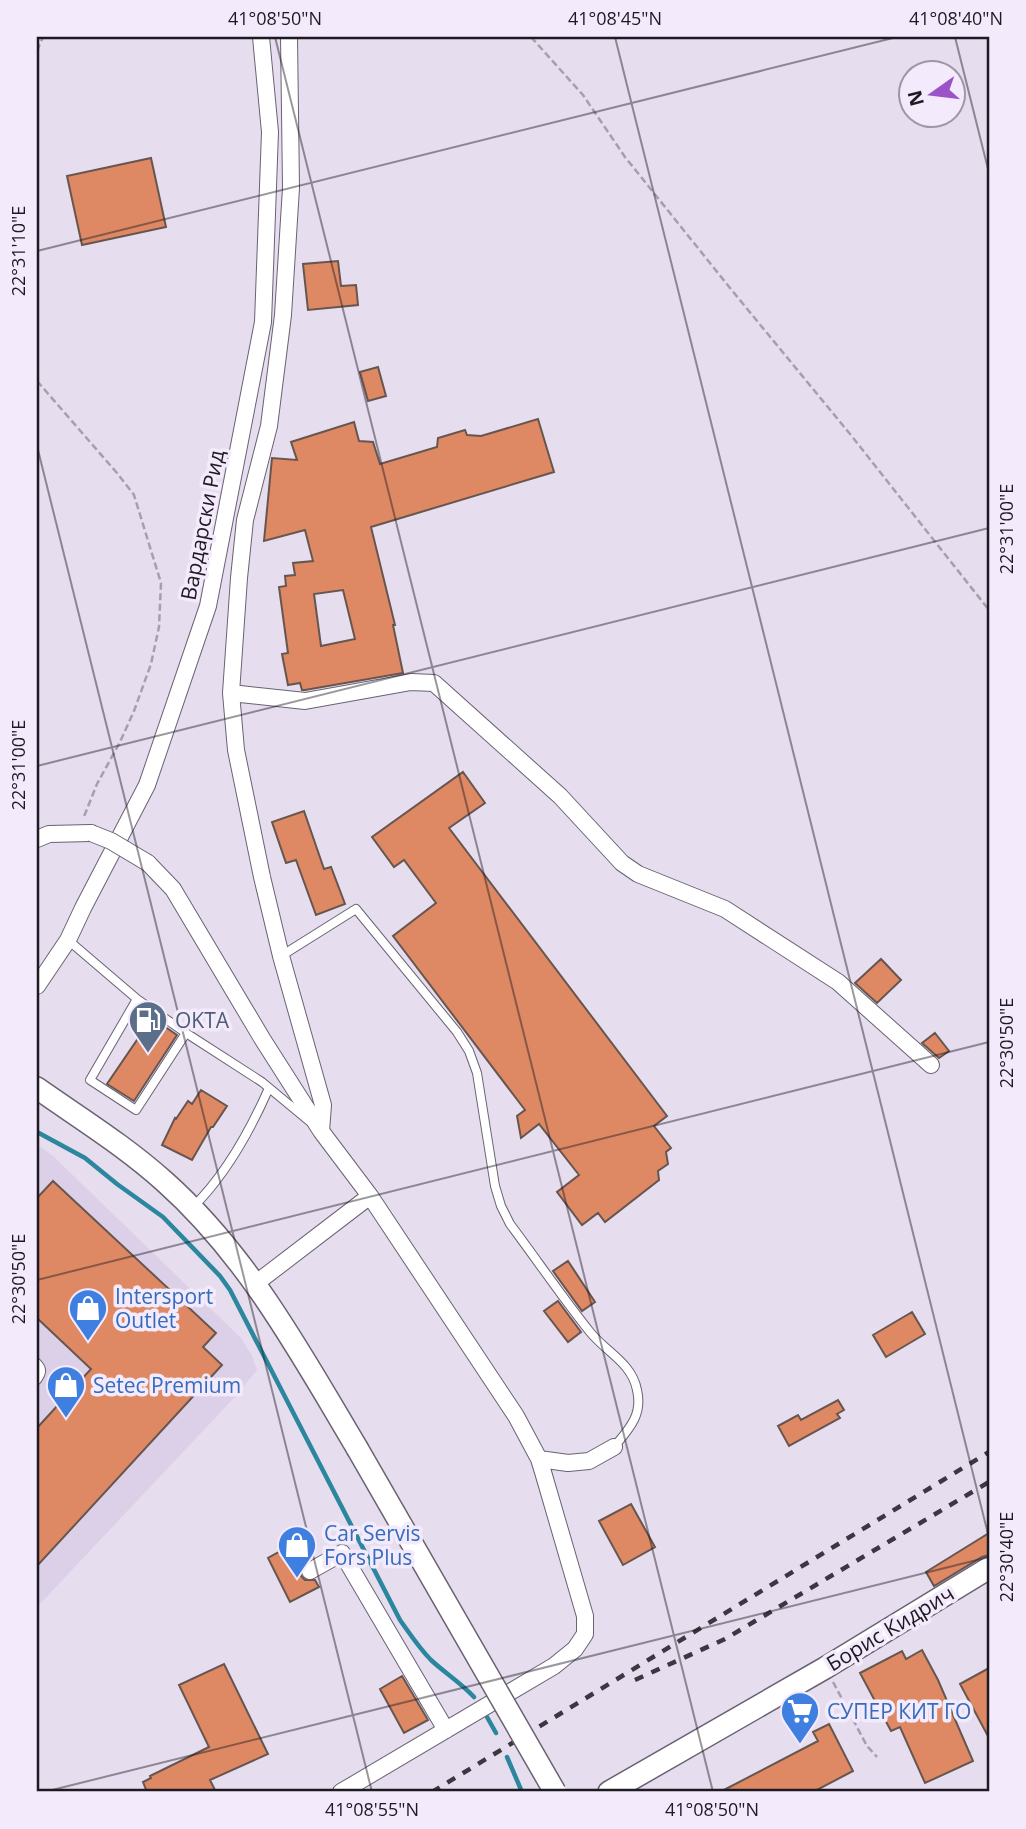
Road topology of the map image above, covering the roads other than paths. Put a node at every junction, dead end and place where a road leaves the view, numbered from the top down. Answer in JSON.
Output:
{"nodes":[{"id":1,"x":261,"y":37,"type":"edge"},
{"id":2,"x":289,"y":37,"type":"edge"},
{"id":3,"x":231,"y":693,"type":"junction"},
{"id":4,"x":37,"y":839,"type":"edge"},
{"id":5,"x":68,"y":940,"type":"junction"},
{"id":6,"x":281,"y":956,"type":"junction"},
{"id":7,"x":37,"y":986,"type":"edge"},
{"id":8,"x":137,"y":999,"type":"junction"},
{"id":9,"x":186,"y":1033,"type":"junction"},
{"id":10,"x":930,"y":1065,"type":"dead end"},
{"id":11,"x":37,"y":1088,"type":"edge"},
{"id":12,"x":269,"y":1088,"type":"junction"},
{"id":13,"x":37,"y":1097,"type":"edge"},
{"id":14,"x":59,"y":1104,"type":"junction"},
{"id":15,"x":321,"y":1131,"type":"junction"},
{"id":16,"x":370,"y":1196,"type":"junction"},
{"id":17,"x":192,"y":1208,"type":"junction"},
{"id":18,"x":255,"y":1284,"type":"junction"},
{"id":19,"x":37,"y":1363,"type":"edge"},
{"id":20,"x":37,"y":1380,"type":"edge"},
{"id":21,"x":614,"y":1447,"type":"joint"},
{"id":22,"x":539,"y":1459,"type":"junction"},
{"id":23,"x":989,"y":1568,"type":"edge"},
{"id":24,"x":310,"y":1571,"type":"dead end"},
{"id":25,"x":446,"y":1730,"type":"junction"},
{"id":26,"x":341,"y":1792,"type":"edge"},
{"id":27,"x":555,"y":1792,"type":"edge"},
{"id":28,"x":609,"y":1792,"type":"edge"}],
"edges":[{"from":1,"to":5,"type":"street","name":"Вардарски Рид"},
{"from":2,"to":3,"type":"street"},
{"from":3,"to":6,"type":"street"},
{"from":3,"to":10,"type":"street"},
{"from":4,"to":15,"type":"street","bridge":true},
{"from":5,"to":7,"type":"street","name":"Вардарски Рид"},
{"from":5,"to":8,"type":"lane"},
{"from":6,"to":15,"type":"street"},
{"from":6,"to":21,"type":"lane"},
{"from":8,"to":9,"type":"lane"},
{"from":8,"to":9,"type":"lane"},
{"from":9,"to":12,"type":"lane"},
{"from":11,"to":14,"type":"main road"},
{"from":12,"to":15,"type":"lane"},
{"from":12,"to":17,"type":"lane"},
{"from":13,"to":14,"type":"main road"},
{"from":14,"to":17,"type":"main road"},
{"from":15,"to":16,"type":"street"},
{"from":16,"to":18,"type":"street"},
{"from":16,"to":22,"type":"street"},
{"from":17,"to":18,"type":"main road"},
{"from":18,"to":27,"type":"main road","bridge":true},
{"from":19,"to":20,"type":"lane"},
{"from":21,"to":22,"type":"street"},
{"from":22,"to":25,"type":"street"},
{"from":23,"to":28,"type":"main road","name":"Борис Кидрич"},
{"from":24,"to":25,"type":"street"},
{"from":25,"to":26,"type":"street"}]}
